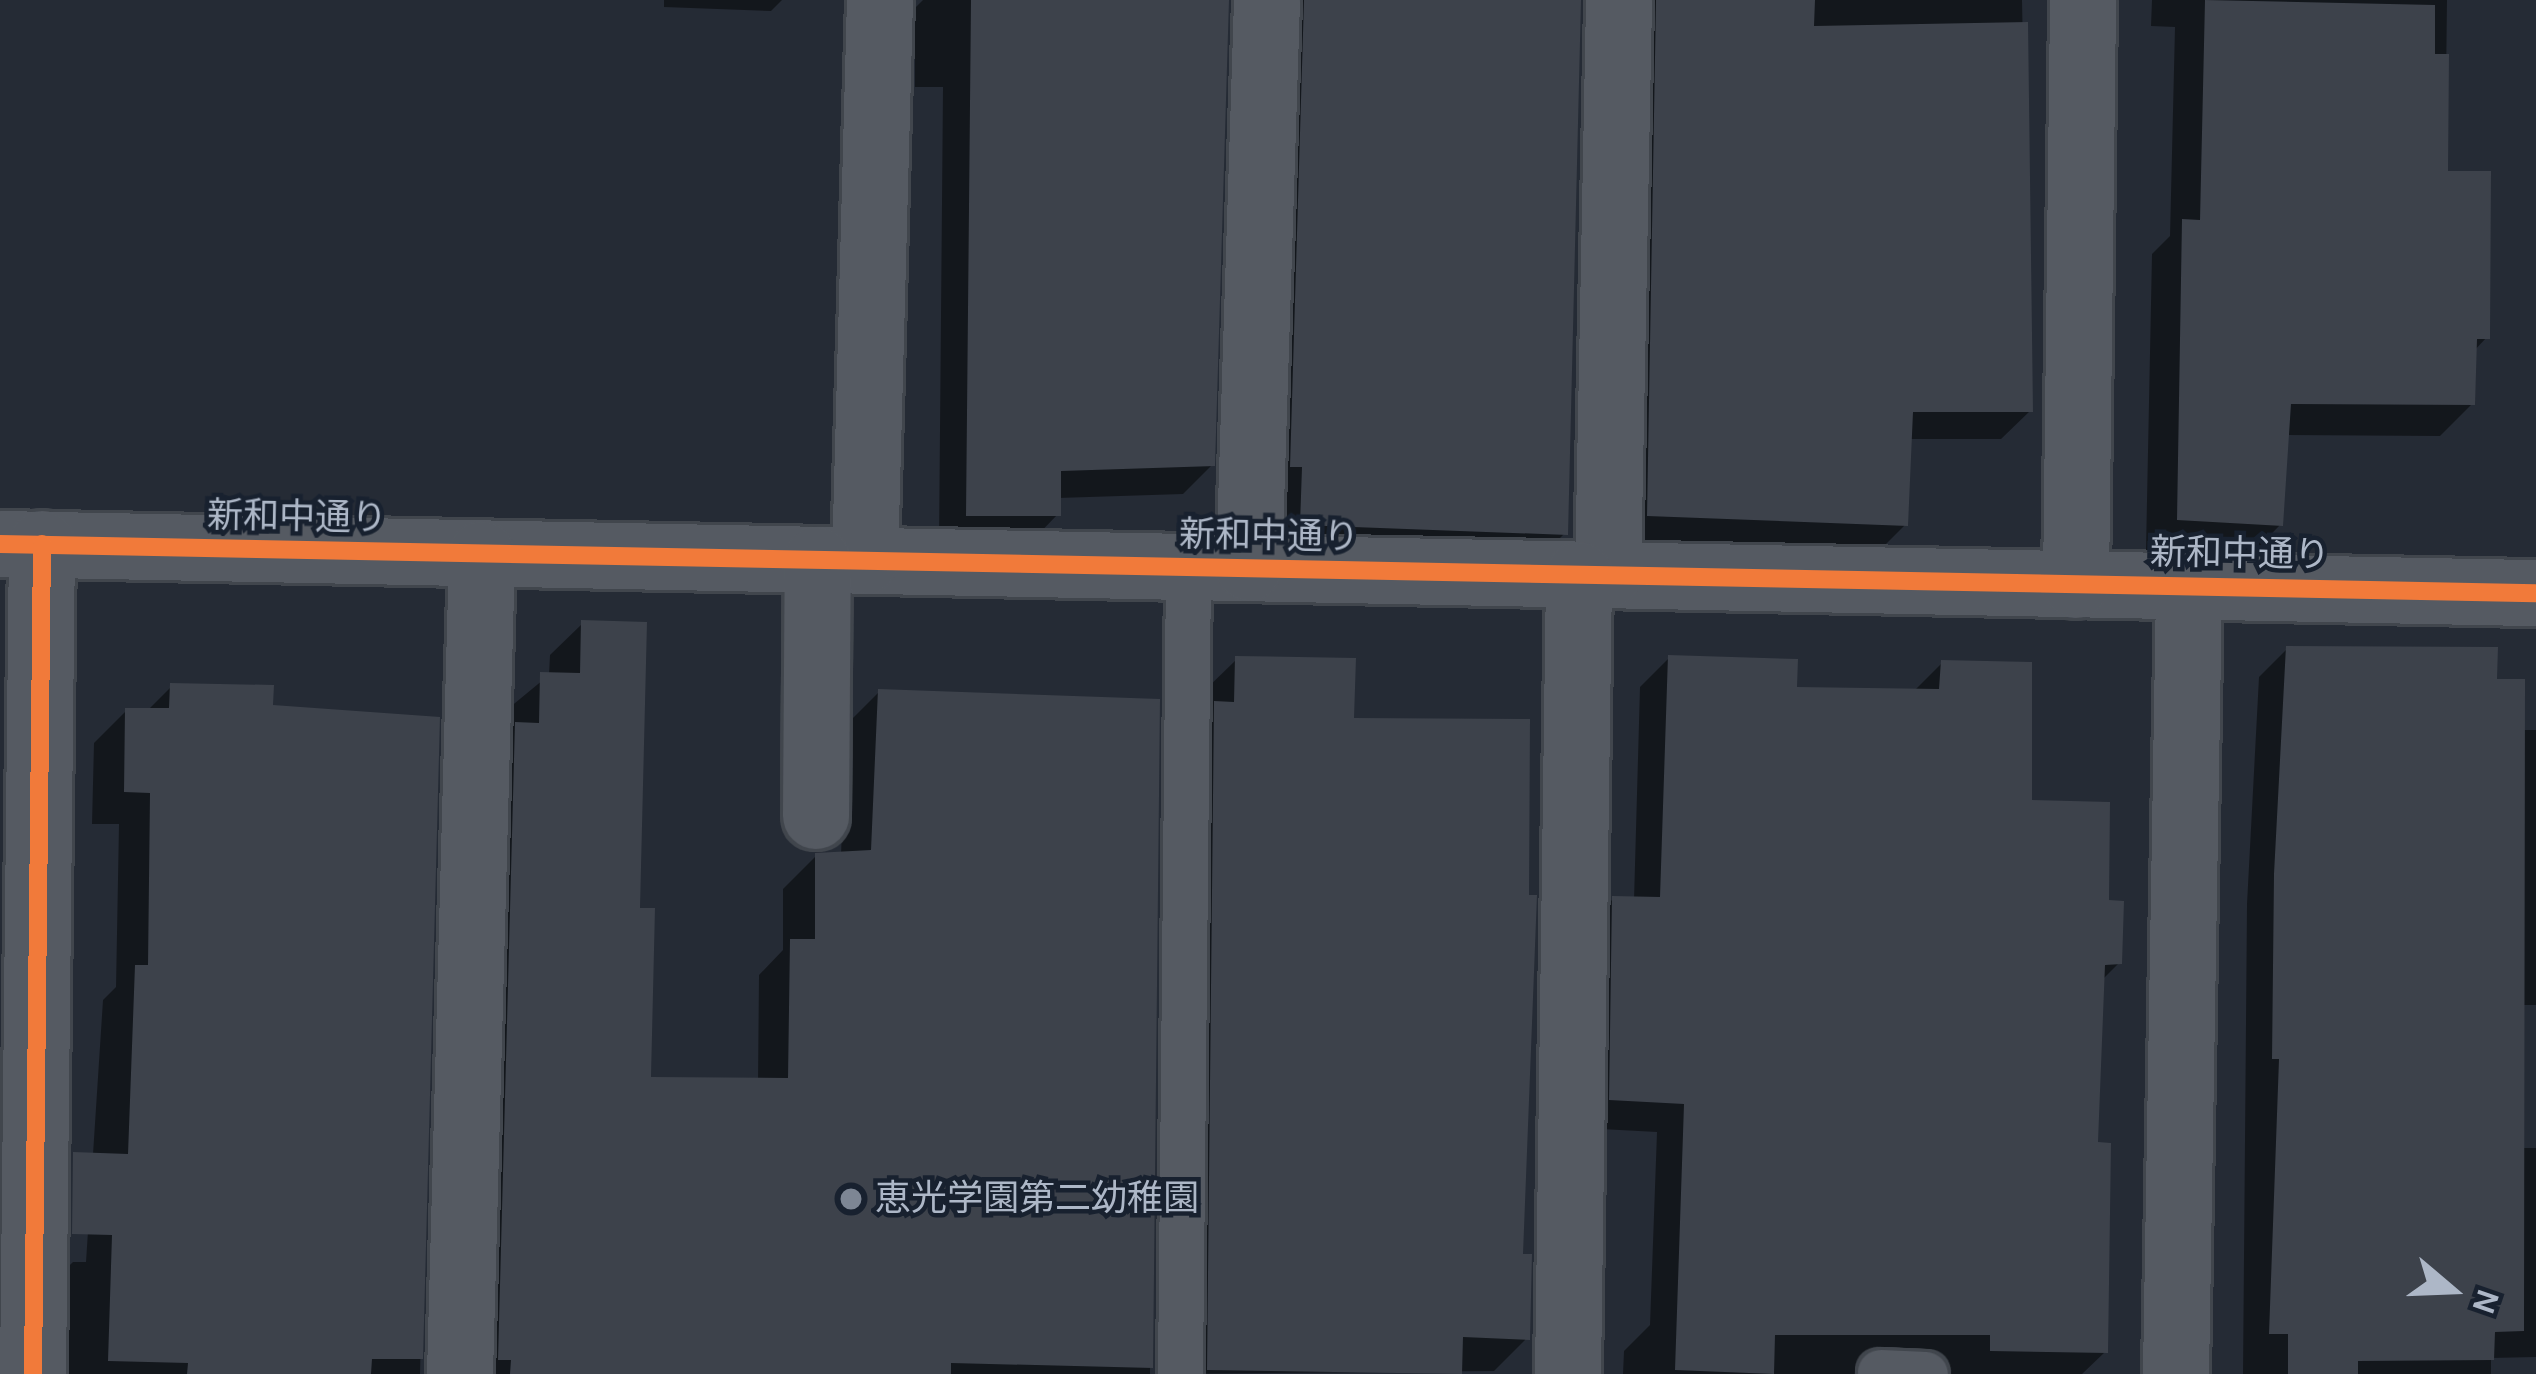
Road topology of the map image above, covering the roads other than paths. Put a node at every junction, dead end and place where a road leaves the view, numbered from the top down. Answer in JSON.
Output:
{"nodes":[{"id":1,"x":880,"y":0,"type":"edge"},
{"id":2,"x":1267,"y":0,"type":"edge"},
{"id":3,"x":1618,"y":0,"type":"edge"},
{"id":4,"x":2083,"y":0,"type":"edge"},
{"id":5,"x":21,"y":544,"type":"edge"},
{"id":6,"x":482,"y":554,"type":"junction"},
{"id":7,"x":842,"y":561,"type":"junction"},
{"id":8,"x":1218,"y":568,"type":"junction"},
{"id":9,"x":1593,"y":575,"type":"junction"},
{"id":10,"x":2076,"y":584,"type":"junction"},
{"id":11,"x":2189,"y":586,"type":"junction"},
{"id":12,"x":2536,"y":593,"type":"edge"},
{"id":13,"x":816,"y":816,"type":"dead end"},
{"id":14,"x":33,"y":1374,"type":"edge"},
{"id":15,"x":460,"y":1374,"type":"edge"},
{"id":16,"x":1180,"y":1374,"type":"edge"},
{"id":17,"x":1568,"y":1374,"type":"edge"},
{"id":18,"x":2176,"y":1374,"type":"edge"}],
"edges":[{"from":1,"to":7,"type":"street"},
{"from":2,"to":8,"type":"street"},
{"from":3,"to":9,"type":"street"},
{"from":4,"to":10,"type":"street"},
{"from":5,"to":6,"type":"street","name":"新和中通り"},
{"from":5,"to":14,"type":"street"},
{"from":6,"to":7,"type":"street","name":"新和中通り"},
{"from":6,"to":15,"type":"street"},
{"from":7,"to":8,"type":"street","name":"新和中通り"},
{"from":7,"to":13,"type":"street"},
{"from":8,"to":9,"type":"street","name":"新和中通り"},
{"from":8,"to":16,"type":"lane"},
{"from":9,"to":10,"type":"street","name":"新和中通り"},
{"from":9,"to":17,"type":"street"},
{"from":10,"to":11,"type":"street","name":"新和中通り"},
{"from":11,"to":12,"type":"street","name":"新和中通り"},
{"from":11,"to":18,"type":"street"}]}
